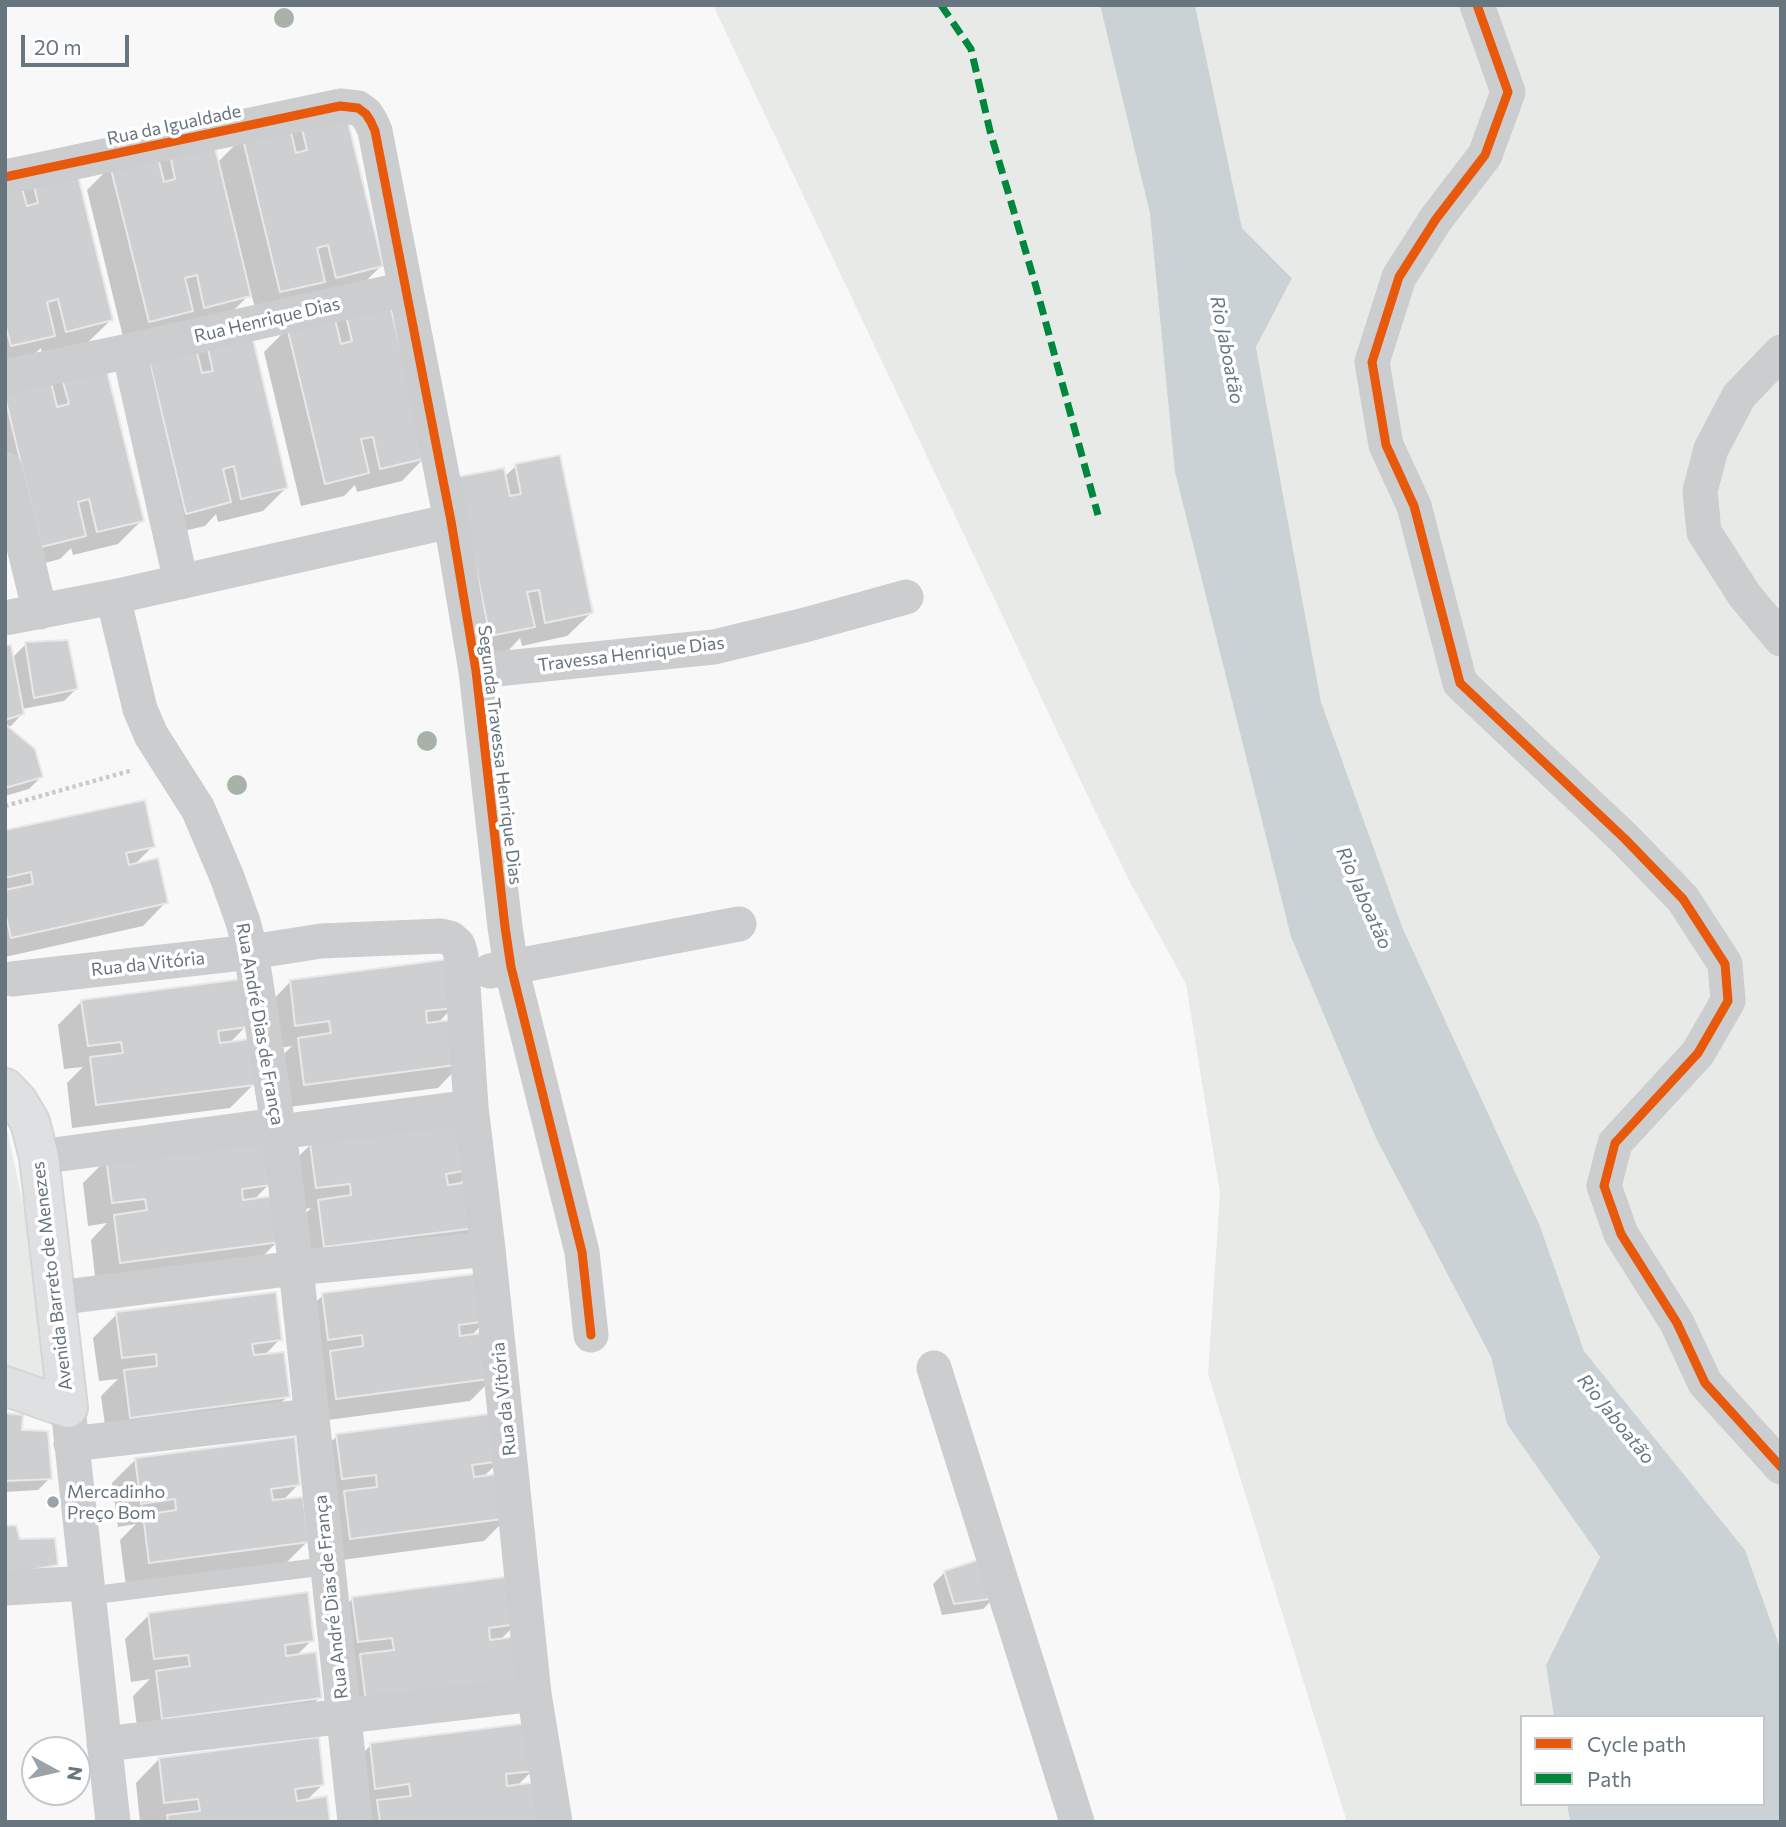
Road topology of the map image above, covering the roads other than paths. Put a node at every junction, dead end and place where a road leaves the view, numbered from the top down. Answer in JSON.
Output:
{"nodes":[{"id":1,"x":1477,"y":5,"type":"edge"},
{"id":2,"x":351,"y":107,"type":"joint"},
{"id":3,"x":5,"y":177,"type":"edge"},
{"id":4,"x":405,"y":289,"type":"junction"},
{"id":5,"x":129,"y":351,"type":"junction"},
{"id":6,"x":1781,"y":352,"type":"edge"},
{"id":7,"x":5,"y":377,"type":"edge"},
{"id":8,"x":5,"y":469,"type":"edge"},
{"id":9,"x":451,"y":521,"type":"junction"},
{"id":10,"x":181,"y":582,"type":"junction"},
{"id":11,"x":113,"y":597,"type":"junction"},
{"id":12,"x":906,"y":597,"type":"dead end"},
{"id":13,"x":40,"y":612,"type":"junction"},
{"id":14,"x":5,"y":618,"type":"edge"},
{"id":15,"x":1781,"y":639,"type":"edge"},
{"id":16,"x":476,"y":671,"type":"junction"},
{"id":17,"x":739,"y":924,"type":"dead end"},
{"id":18,"x":251,"y":952,"type":"junction"},
{"id":19,"x":511,"y":967,"type":"junction"},
{"id":20,"x":462,"y":977,"type":"junction"},
{"id":21,"x":12,"y":979,"type":"dead end"},
{"id":22,"x":5,"y":1088,"type":"edge"},
{"id":23,"x":471,"y":1107,"type":"junction"},
{"id":24,"x":278,"y":1128,"type":"junction"},
{"id":25,"x":39,"y":1157,"type":"junction"},
{"id":26,"x":488,"y":1249,"type":"junction"},
{"id":27,"x":296,"y":1268,"type":"junction"},
{"id":28,"x":56,"y":1298,"type":"junction"},
{"id":29,"x":591,"y":1335,"type":"dead end"},
{"id":30,"x":934,"y":1368,"type":"dead end"},
{"id":31,"x":5,"y":1386,"type":"edge"},
{"id":32,"x":312,"y":1416,"type":"junction"},
{"id":33,"x":69,"y":1426,"type":"junction"},
{"id":34,"x":1781,"y":1467,"type":"edge"},
{"id":35,"x":327,"y":1566,"type":"junction"},
{"id":36,"x":5,"y":1588,"type":"edge"},
{"id":37,"x":87,"y":1590,"type":"junction"},
{"id":38,"x":534,"y":1694,"type":"junction"},
{"id":39,"x":344,"y":1718,"type":"junction"},
{"id":40,"x":104,"y":1744,"type":"junction"},
{"id":41,"x":554,"y":1821,"type":"edge"},
{"id":42,"x":113,"y":1822,"type":"edge"},
{"id":43,"x":355,"y":1822,"type":"edge"},
{"id":44,"x":1077,"y":1822,"type":"edge"}],
"edges":[{"from":1,"to":34,"type":"street"},
{"from":2,"to":3,"type":"street","name":"Rua da Igualdade"},
{"from":2,"to":4,"type":"street","name":"Segunda Travessa Henrique Dias"},
{"from":4,"to":5,"type":"street","name":"Rua Henrique Dias"},
{"from":4,"to":9,"type":"street","name":"Segunda Travessa Henrique Dias"},
{"from":5,"to":7,"type":"street","name":"Rua Henrique Dias"},
{"from":5,"to":10,"type":"street"},
{"from":6,"to":15,"type":"street"},
{"from":8,"to":13,"type":"street"},
{"from":9,"to":10,"type":"street"},
{"from":9,"to":16,"type":"street","name":"Segunda Travessa Henrique Dias"},
{"from":10,"to":11,"type":"street"},
{"from":11,"to":13,"type":"street"},
{"from":11,"to":18,"type":"street","name":"Rua André Dias de França"},
{"from":12,"to":16,"type":"street","name":"Travessa Henrique Dias"},
{"from":13,"to":14,"type":"street"},
{"from":16,"to":19,"type":"street","name":"Segunda Travessa Henrique Dias"},
{"from":17,"to":19,"type":"street"},
{"from":18,"to":20,"type":"street","name":"Rua da Vitória"},
{"from":18,"to":21,"type":"street","name":"Rua da Vitória"},
{"from":18,"to":24,"type":"street","name":"Rua André Dias de França"},
{"from":19,"to":20,"type":"street"},
{"from":19,"to":29,"type":"street","name":"Segunda Travessa Henrique Dias"},
{"from":20,"to":23,"type":"street","name":"Rua da Vitória"},
{"from":22,"to":25,"type":"main road","name":"Avenida Barreto de Menezes"},
{"from":23,"to":24,"type":"street"},
{"from":23,"to":26,"type":"street","name":"Rua da Vitória"},
{"from":24,"to":25,"type":"street"},
{"from":24,"to":27,"type":"street","name":"Rua André Dias de França"},
{"from":25,"to":28,"type":"main road","name":"Avenida Barreto de Menezes"},
{"from":26,"to":27,"type":"street"},
{"from":26,"to":38,"type":"street","name":"Rua da Vitória"},
{"from":27,"to":28,"type":"street"},
{"from":27,"to":32,"type":"street","name":"Rua André Dias de França"},
{"from":28,"to":33,"type":"main road","name":"Avenida Barreto de Menezes"},
{"from":30,"to":44,"type":"street"},
{"from":31,"to":33,"type":"main road","name":"Avenida Barreto de Menezes"},
{"from":32,"to":33,"type":"street"},
{"from":32,"to":35,"type":"street","name":"Rua André Dias de França"},
{"from":33,"to":37,"type":"street"},
{"from":35,"to":37,"type":"lane"},
{"from":35,"to":39,"type":"street","name":"Rua André Dias de França"},
{"from":36,"to":37,"type":"street"},
{"from":37,"to":40,"type":"street"},
{"from":38,"to":39,"type":"street","name":"Rua André Dias de França"},
{"from":38,"to":41,"type":"street","name":"Rua da Vitória"},
{"from":39,"to":40,"type":"street"},
{"from":39,"to":43,"type":"street","name":"Rua André Dias de França"},
{"from":40,"to":42,"type":"street"}]}
